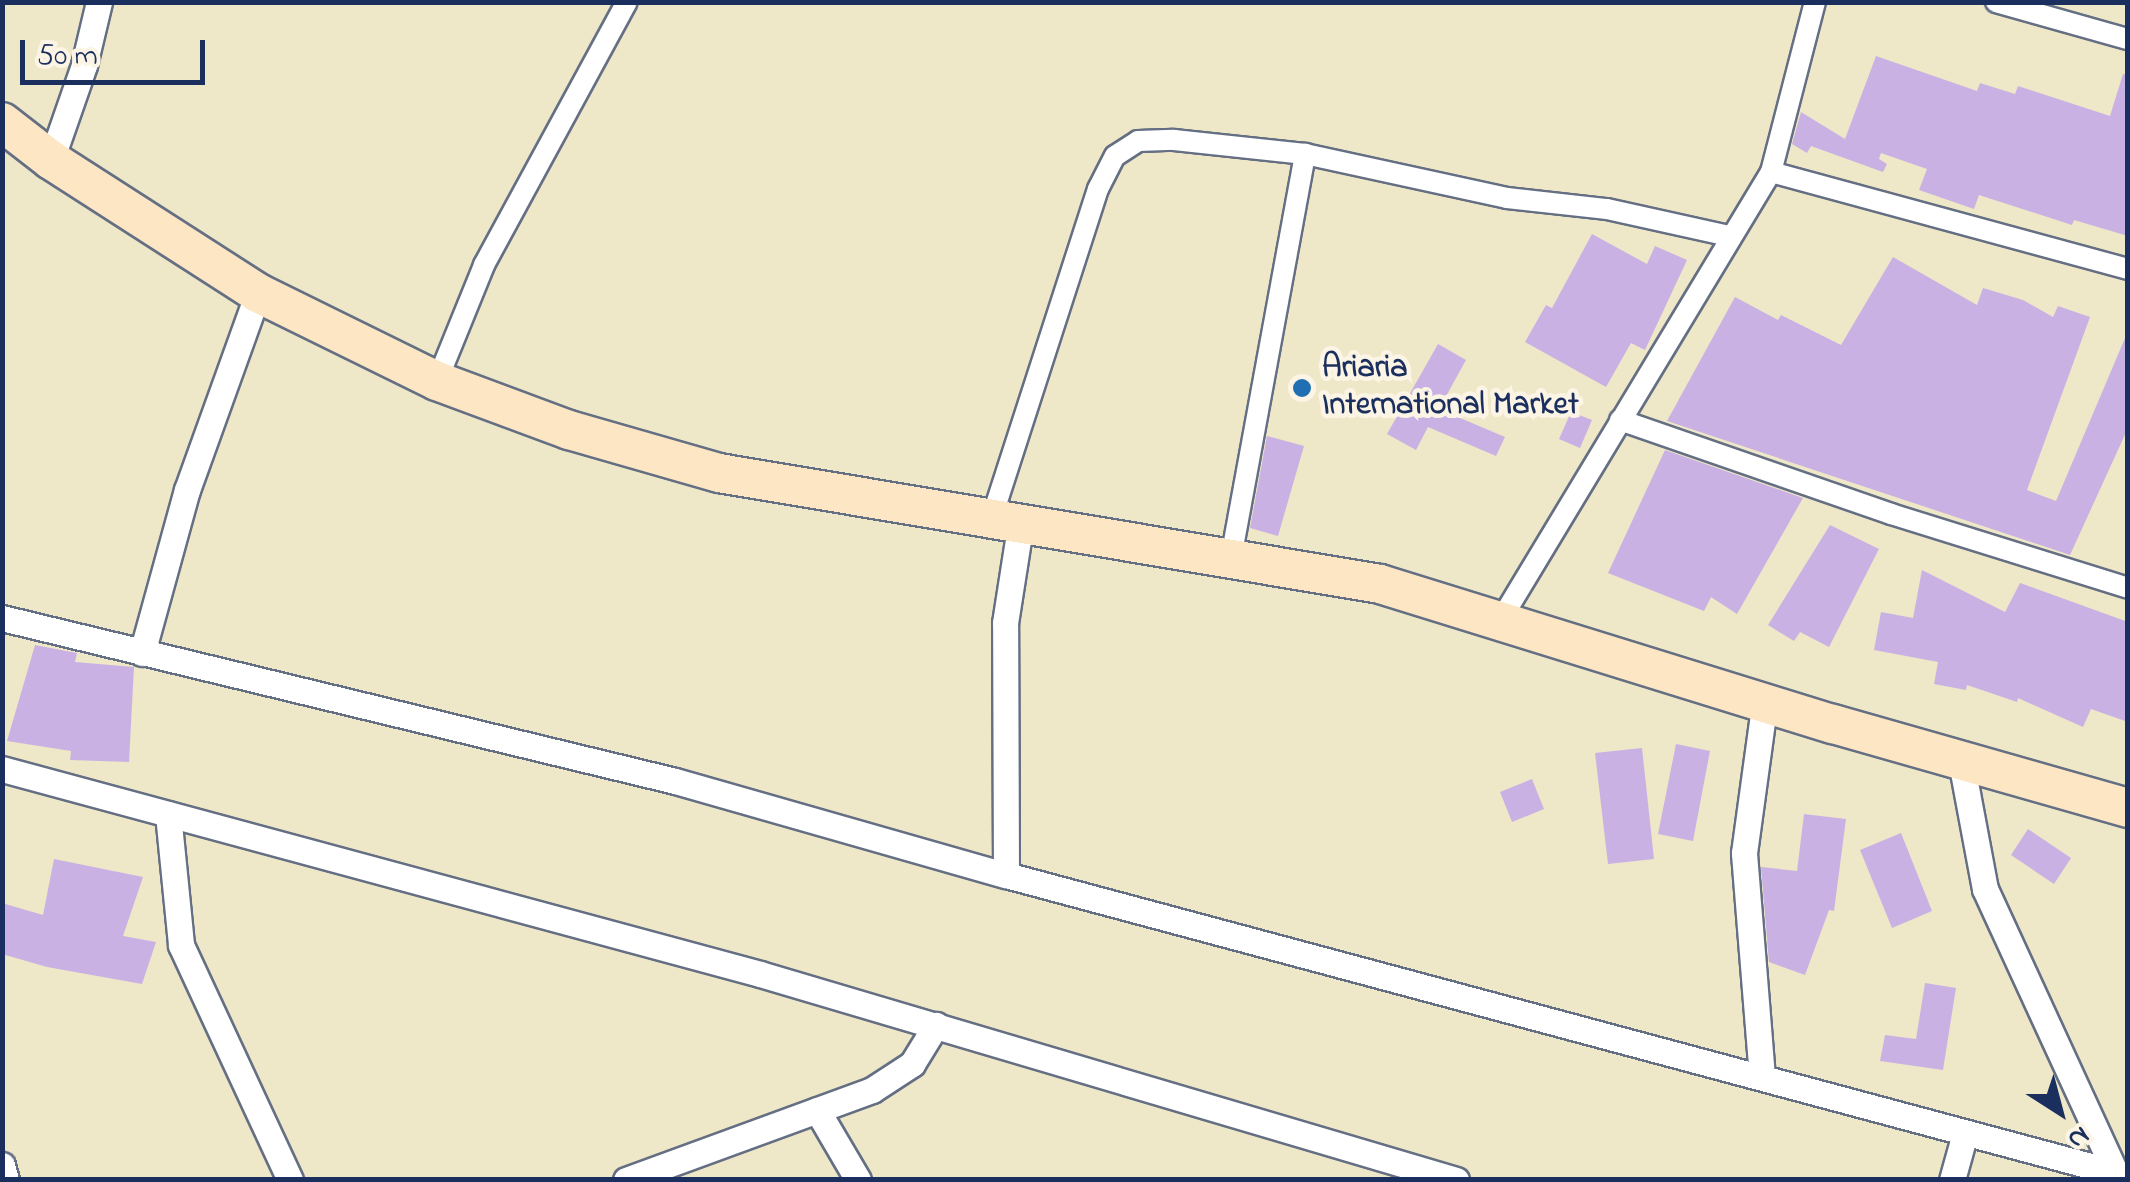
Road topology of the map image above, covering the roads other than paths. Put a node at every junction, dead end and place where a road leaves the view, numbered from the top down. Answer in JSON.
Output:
{"nodes":[{"id":1,"x":99,"y":2,"type":"edge"},
{"id":2,"x":627,"y":2,"type":"edge"},
{"id":3,"x":1815,"y":2,"type":"edge"},
{"id":4,"x":1996,"y":2,"type":"edge"},
{"id":5,"x":2128,"y":40,"type":"edge"},
{"id":6,"x":2,"y":122,"type":"edge"},
{"id":7,"x":1305,"y":154,"type":"junction"},
{"id":8,"x":51,"y":160,"type":"junction"},
{"id":9,"x":1771,"y":172,"type":"junction"},
{"id":10,"x":1730,"y":236,"type":"junction"},
{"id":11,"x":2128,"y":269,"type":"edge"},
{"id":12,"x":258,"y":293,"type":"junction"},
{"id":13,"x":438,"y":381,"type":"junction"},
{"id":14,"x":1620,"y":420,"type":"junction"},
{"id":15,"x":1006,"y":519,"type":"junction"},
{"id":16,"x":1230,"y":558,"type":"junction"},
{"id":17,"x":2128,"y":588,"type":"edge"},
{"id":18,"x":2,"y":618,"type":"edge"},
{"id":19,"x":1500,"y":621,"type":"junction"},
{"id":20,"x":142,"y":653,"type":"junction"},
{"id":21,"x":1765,"y":700,"type":"junction"},
{"id":22,"x":1962,"y":761,"type":"junction"},
{"id":23,"x":2,"y":769,"type":"edge"},
{"id":24,"x":2128,"y":808,"type":"edge"},
{"id":25,"x":168,"y":814,"type":"junction"},
{"id":26,"x":1006,"y":875,"type":"junction"},
{"id":27,"x":936,"y":1024,"type":"junction"},
{"id":28,"x":1762,"y":1077,"type":"junction"},
{"id":29,"x":817,"y":1110,"type":"junction"},
{"id":30,"x":1965,"y":1132,"type":"junction"},
{"id":31,"x":2,"y":1164,"type":"edge"},
{"id":32,"x":2120,"y":1176,"type":"edge"},
{"id":33,"x":6,"y":1180,"type":"edge"},
{"id":34,"x":290,"y":1180,"type":"edge"},
{"id":35,"x":626,"y":1180,"type":"edge"},
{"id":36,"x":858,"y":1180,"type":"edge"},
{"id":37,"x":1456,"y":1180,"type":"edge"},
{"id":38,"x":1952,"y":1180,"type":"edge"}],
"edges":[{"from":1,"to":8,"type":"street"},
{"from":2,"to":13,"type":"street"},
{"from":3,"to":9,"type":"street"},
{"from":4,"to":5,"type":"street"},
{"from":6,"to":8,"type":"main road"},
{"from":7,"to":10,"type":"street"},
{"from":7,"to":15,"type":"street"},
{"from":7,"to":16,"type":"street"},
{"from":8,"to":12,"type":"main road"},
{"from":9,"to":10,"type":"street"},
{"from":9,"to":11,"type":"street"},
{"from":10,"to":14,"type":"street"},
{"from":12,"to":13,"type":"main road"},
{"from":12,"to":20,"type":"street"},
{"from":13,"to":15,"type":"main road"},
{"from":14,"to":17,"type":"street"},
{"from":14,"to":19,"type":"street"},
{"from":15,"to":16,"type":"main road"},
{"from":15,"to":26,"type":"street"},
{"from":16,"to":19,"type":"main road"},
{"from":18,"to":20,"type":"street"},
{"from":19,"to":21,"type":"main road"},
{"from":20,"to":26,"type":"street"},
{"from":21,"to":22,"type":"main road"},
{"from":21,"to":28,"type":"street"},
{"from":22,"to":24,"type":"main road"},
{"from":22,"to":32,"type":"street"},
{"from":23,"to":25,"type":"street"},
{"from":25,"to":27,"type":"street"},
{"from":25,"to":34,"type":"street"},
{"from":26,"to":28,"type":"street"},
{"from":27,"to":29,"type":"street"},
{"from":27,"to":37,"type":"street"},
{"from":28,"to":30,"type":"street"},
{"from":29,"to":35,"type":"street"},
{"from":29,"to":36,"type":"street"},
{"from":30,"to":32,"type":"street"},
{"from":30,"to":38,"type":"street"},
{"from":31,"to":33,"type":"street"}]}
